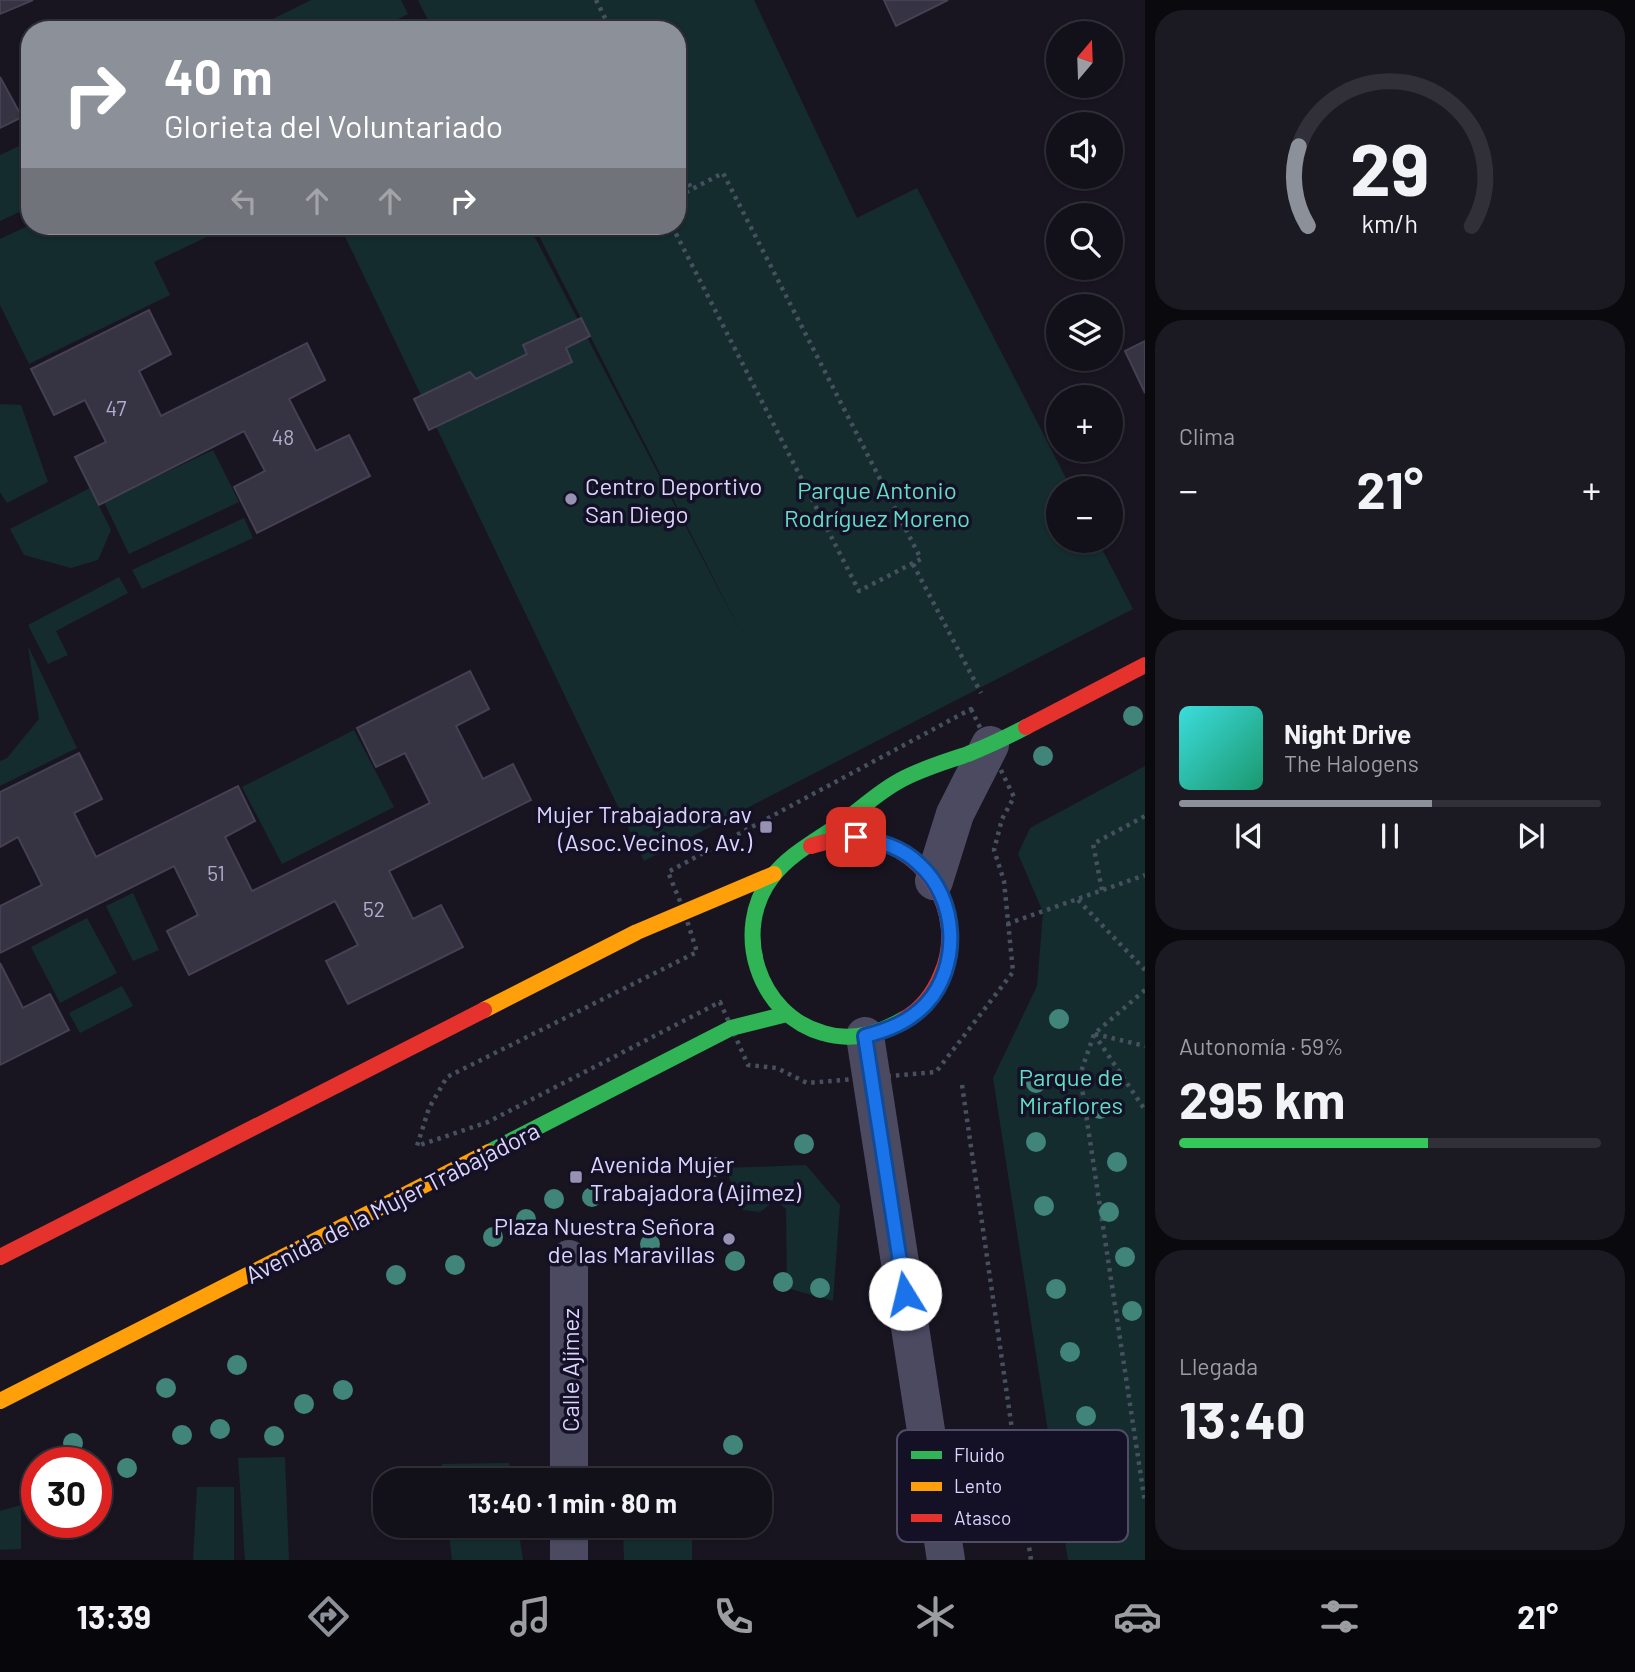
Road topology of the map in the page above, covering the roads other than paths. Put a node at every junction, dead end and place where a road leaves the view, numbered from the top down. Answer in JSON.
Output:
{"nodes":[{"id":1,"x":1145,"y":665,"type":"edge"},
{"id":2,"x":990,"y":745,"type":"junction"},
{"id":3,"x":811,"y":846,"type":"junction"},
{"id":4,"x":774,"y":874,"type":"junction"},
{"id":5,"x":934,"y":881,"type":"junction"},
{"id":6,"x":787,"y":1014,"type":"junction"},
{"id":7,"x":865,"y":1036,"type":"junction"},
{"id":8,"x":0,"y":1257,"type":"edge"},
{"id":9,"x":569,"y":1259,"type":"dead end"},
{"id":10,"x":0,"y":1401,"type":"edge"},
{"id":11,"x":926,"y":1430,"type":"edge"},
{"id":12,"x":569,"y":1468,"type":"edge"},
{"id":13,"x":569,"y":1538,"type":"edge"},
{"id":14,"x":943,"y":1542,"type":"edge"},
{"id":15,"x":569,"y":1560,"type":"edge"},
{"id":16,"x":946,"y":1560,"type":"edge"}],
"edges":[{"from":1,"to":2,"type":"street"},
{"from":2,"to":3,"type":"street"},
{"from":2,"to":5,"type":"street"},
{"from":3,"to":4,"type":"street"},
{"from":3,"to":5,"type":"street"},
{"from":4,"to":6,"type":"street"},
{"from":4,"to":8,"type":"street"},
{"from":5,"to":7,"type":"street"},
{"from":6,"to":7,"type":"street"},
{"from":6,"to":10,"type":"street","name":"Avenida de la Mujer Trabajadora"},
{"from":7,"to":11,"type":"street"},
{"from":9,"to":12,"type":"street","name":"Calle Ajímez"},
{"from":13,"to":15,"type":"street"},
{"from":14,"to":16,"type":"street"}]}
